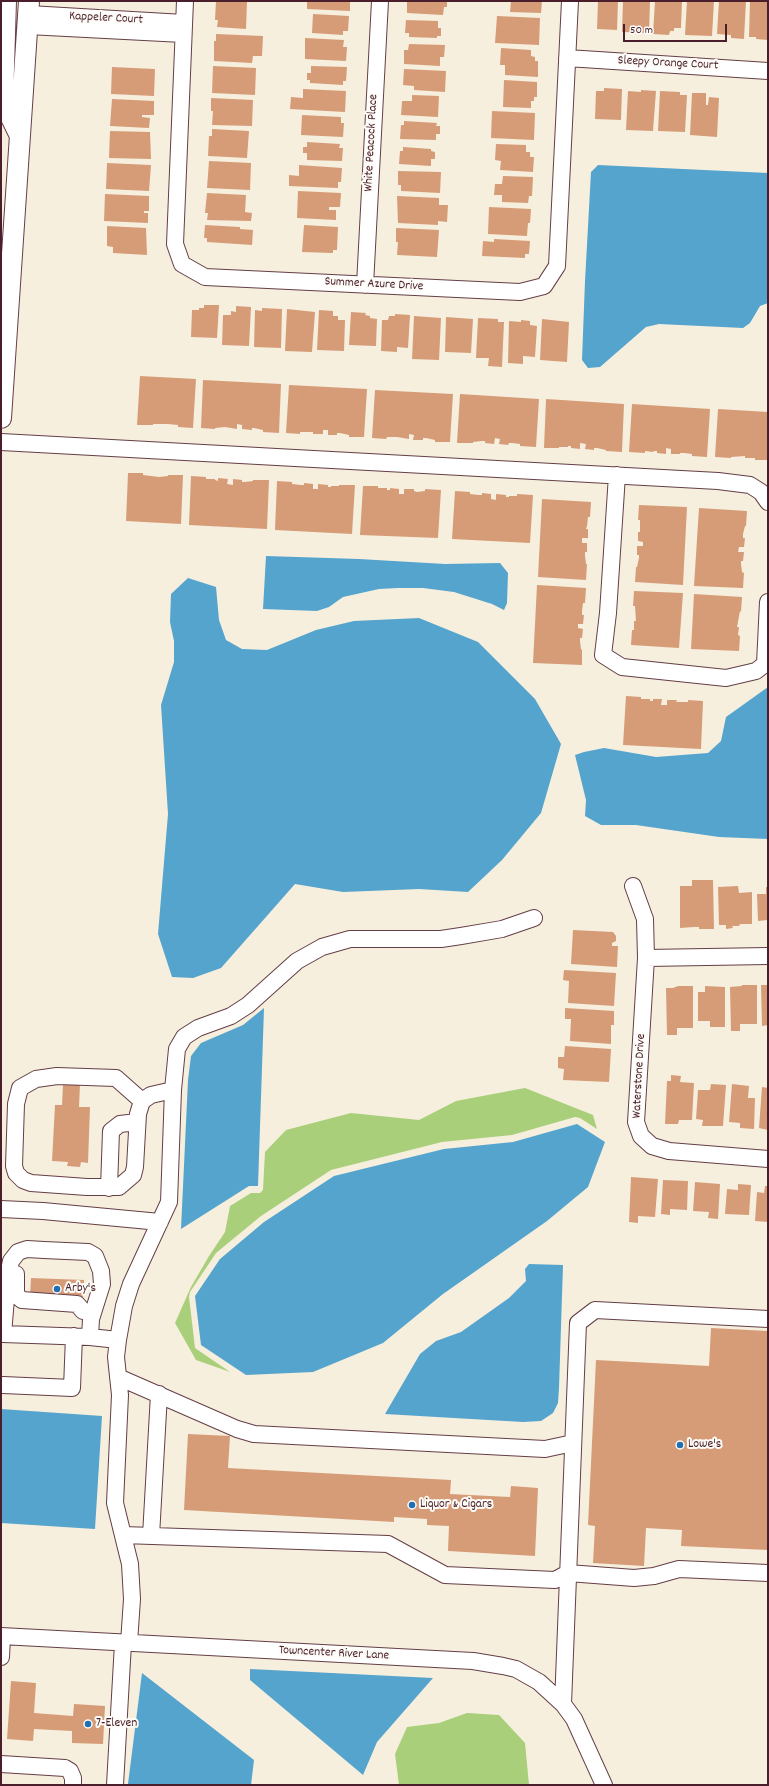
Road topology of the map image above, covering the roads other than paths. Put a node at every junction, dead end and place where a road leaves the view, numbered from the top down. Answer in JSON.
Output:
{"nodes":[{"id":1,"x":6,"y":1,"type":"edge"},
{"id":2,"x":185,"y":1,"type":"edge"},
{"id":3,"x":380,"y":1,"type":"edge"},
{"id":4,"x":570,"y":1,"type":"edge"},
{"id":5,"x":29,"y":14,"type":"edge"},
{"id":6,"x":183,"y":29,"type":"junction"},
{"id":7,"x":567,"y":58,"type":"junction"},
{"id":8,"x":768,"y":71,"type":"edge"},
{"id":9,"x":20,"y":136,"type":"junction"},
{"id":10,"x":365,"y":285,"type":"junction"},
{"id":11,"x":1,"y":418,"type":"edge"},
{"id":12,"x":1,"y":442,"type":"edge"},
{"id":13,"x":617,"y":475,"type":"junction"},
{"id":14,"x":768,"y":502,"type":"edge"},
{"id":15,"x":768,"y":602,"type":"edge"},
{"id":16,"x":633,"y":886,"type":"dead end"},
{"id":17,"x":534,"y":918,"type":"dead end"},
{"id":18,"x":768,"y":956,"type":"edge"},
{"id":19,"x":646,"y":958,"type":"junction"},
{"id":20,"x":173,"y":1090,"type":"junction"},
{"id":21,"x":142,"y":1101,"type":"junction"},
{"id":22,"x":137,"y":1122,"type":"junction"},
{"id":23,"x":768,"y":1159,"type":"edge"},
{"id":24,"x":110,"y":1188,"type":"junction"},
{"id":25,"x":1,"y":1209,"type":"edge"},
{"id":26,"x":160,"y":1222,"type":"junction"},
{"id":27,"x":44,"y":1250,"type":"junction"},
{"id":28,"x":9,"y":1307,"type":"junction"},
{"id":29,"x":88,"y":1311,"type":"junction"},
{"id":30,"x":768,"y":1319,"type":"edge"},
{"id":31,"x":74,"y":1336,"type":"junction"},
{"id":32,"x":90,"y":1337,"type":"junction"},
{"id":33,"x":118,"y":1340,"type":"junction"},
{"id":34,"x":118,"y":1376,"type":"junction"},
{"id":35,"x":3,"y":1385,"type":"dead end"},
{"id":36,"x":159,"y":1394,"type":"junction"},
{"id":37,"x":573,"y":1444,"type":"junction"},
{"id":38,"x":123,"y":1535,"type":"junction"},
{"id":39,"x":151,"y":1536,"type":"junction"},
{"id":40,"x":568,"y":1573,"type":"junction"},
{"id":41,"x":768,"y":1573,"type":"edge"},
{"id":42,"x":2,"y":1636,"type":"edge"},
{"id":43,"x":126,"y":1643,"type":"junction"},
{"id":44,"x":1,"y":1657,"type":"edge"},
{"id":45,"x":562,"y":1704,"type":"junction"},
{"id":46,"x":1,"y":1764,"type":"edge"},
{"id":47,"x":73,"y":1785,"type":"edge"},
{"id":48,"x":115,"y":1785,"type":"edge"},
{"id":49,"x":604,"y":1785,"type":"edge"}],
"edges":[{"from":1,"to":9,"type":"main road"},
{"from":2,"to":6,"type":"street","name":"Summer Azure Drive"},
{"from":3,"to":10,"type":"street","name":"White Peacock Place"},
{"from":4,"to":7,"type":"street","name":"Summer Azure Drive"},
{"from":5,"to":6,"type":"street","name":"Kappeler Court"},
{"from":5,"to":9,"type":"main road"},
{"from":6,"to":10,"type":"street","name":"Summer Azure Drive"},
{"from":7,"to":8,"type":"street","name":"Sleepy Orange Court"},
{"from":7,"to":10,"type":"street","name":"Summer Azure Drive"},
{"from":9,"to":11,"type":"main road"},
{"from":12,"to":13,"type":"street"},
{"from":13,"to":14,"type":"street"},
{"from":13,"to":15,"type":"street"},
{"from":16,"to":19,"type":"street","name":"Waterstone Drive"},
{"from":17,"to":20,"type":"street"},
{"from":18,"to":19,"type":"street"},
{"from":19,"to":23,"type":"street","name":"Waterstone Drive"},
{"from":20,"to":21,"type":"street"},
{"from":20,"to":26,"type":"street"},
{"from":21,"to":22,"type":"street"},
{"from":21,"to":24,"type":"street"},
{"from":22,"to":24,"type":"street"},
{"from":22,"to":24,"type":"street"},
{"from":25,"to":26,"type":"street"},
{"from":26,"to":33,"type":"street"},
{"from":27,"to":28,"type":"street"},
{"from":27,"to":29,"type":"street"},
{"from":27,"to":29,"type":"street"},
{"from":28,"to":29,"type":"street"},
{"from":28,"to":31,"type":"street"},
{"from":29,"to":32,"type":"street"},
{"from":30,"to":37,"type":"street"},
{"from":31,"to":32,"type":"street"},
{"from":31,"to":35,"type":"street"},
{"from":32,"to":33,"type":"street"},
{"from":33,"to":34,"type":"street"},
{"from":34,"to":36,"type":"street"},
{"from":34,"to":38,"type":"street"},
{"from":36,"to":37,"type":"street"},
{"from":36,"to":39,"type":"street"},
{"from":37,"to":40,"type":"street"},
{"from":38,"to":39,"type":"street"},
{"from":38,"to":43,"type":"street"},
{"from":39,"to":40,"type":"street"},
{"from":40,"to":41,"type":"street"},
{"from":40,"to":45,"type":"street"},
{"from":42,"to":43,"type":"street","name":"Towncenter River Lane"},
{"from":42,"to":44,"type":"street"},
{"from":43,"to":45,"type":"street","name":"Towncenter River Lane"},
{"from":43,"to":48,"type":"street"},
{"from":45,"to":49,"type":"street","name":"Towncenter River Lane"},
{"from":46,"to":47,"type":"street"}]}
